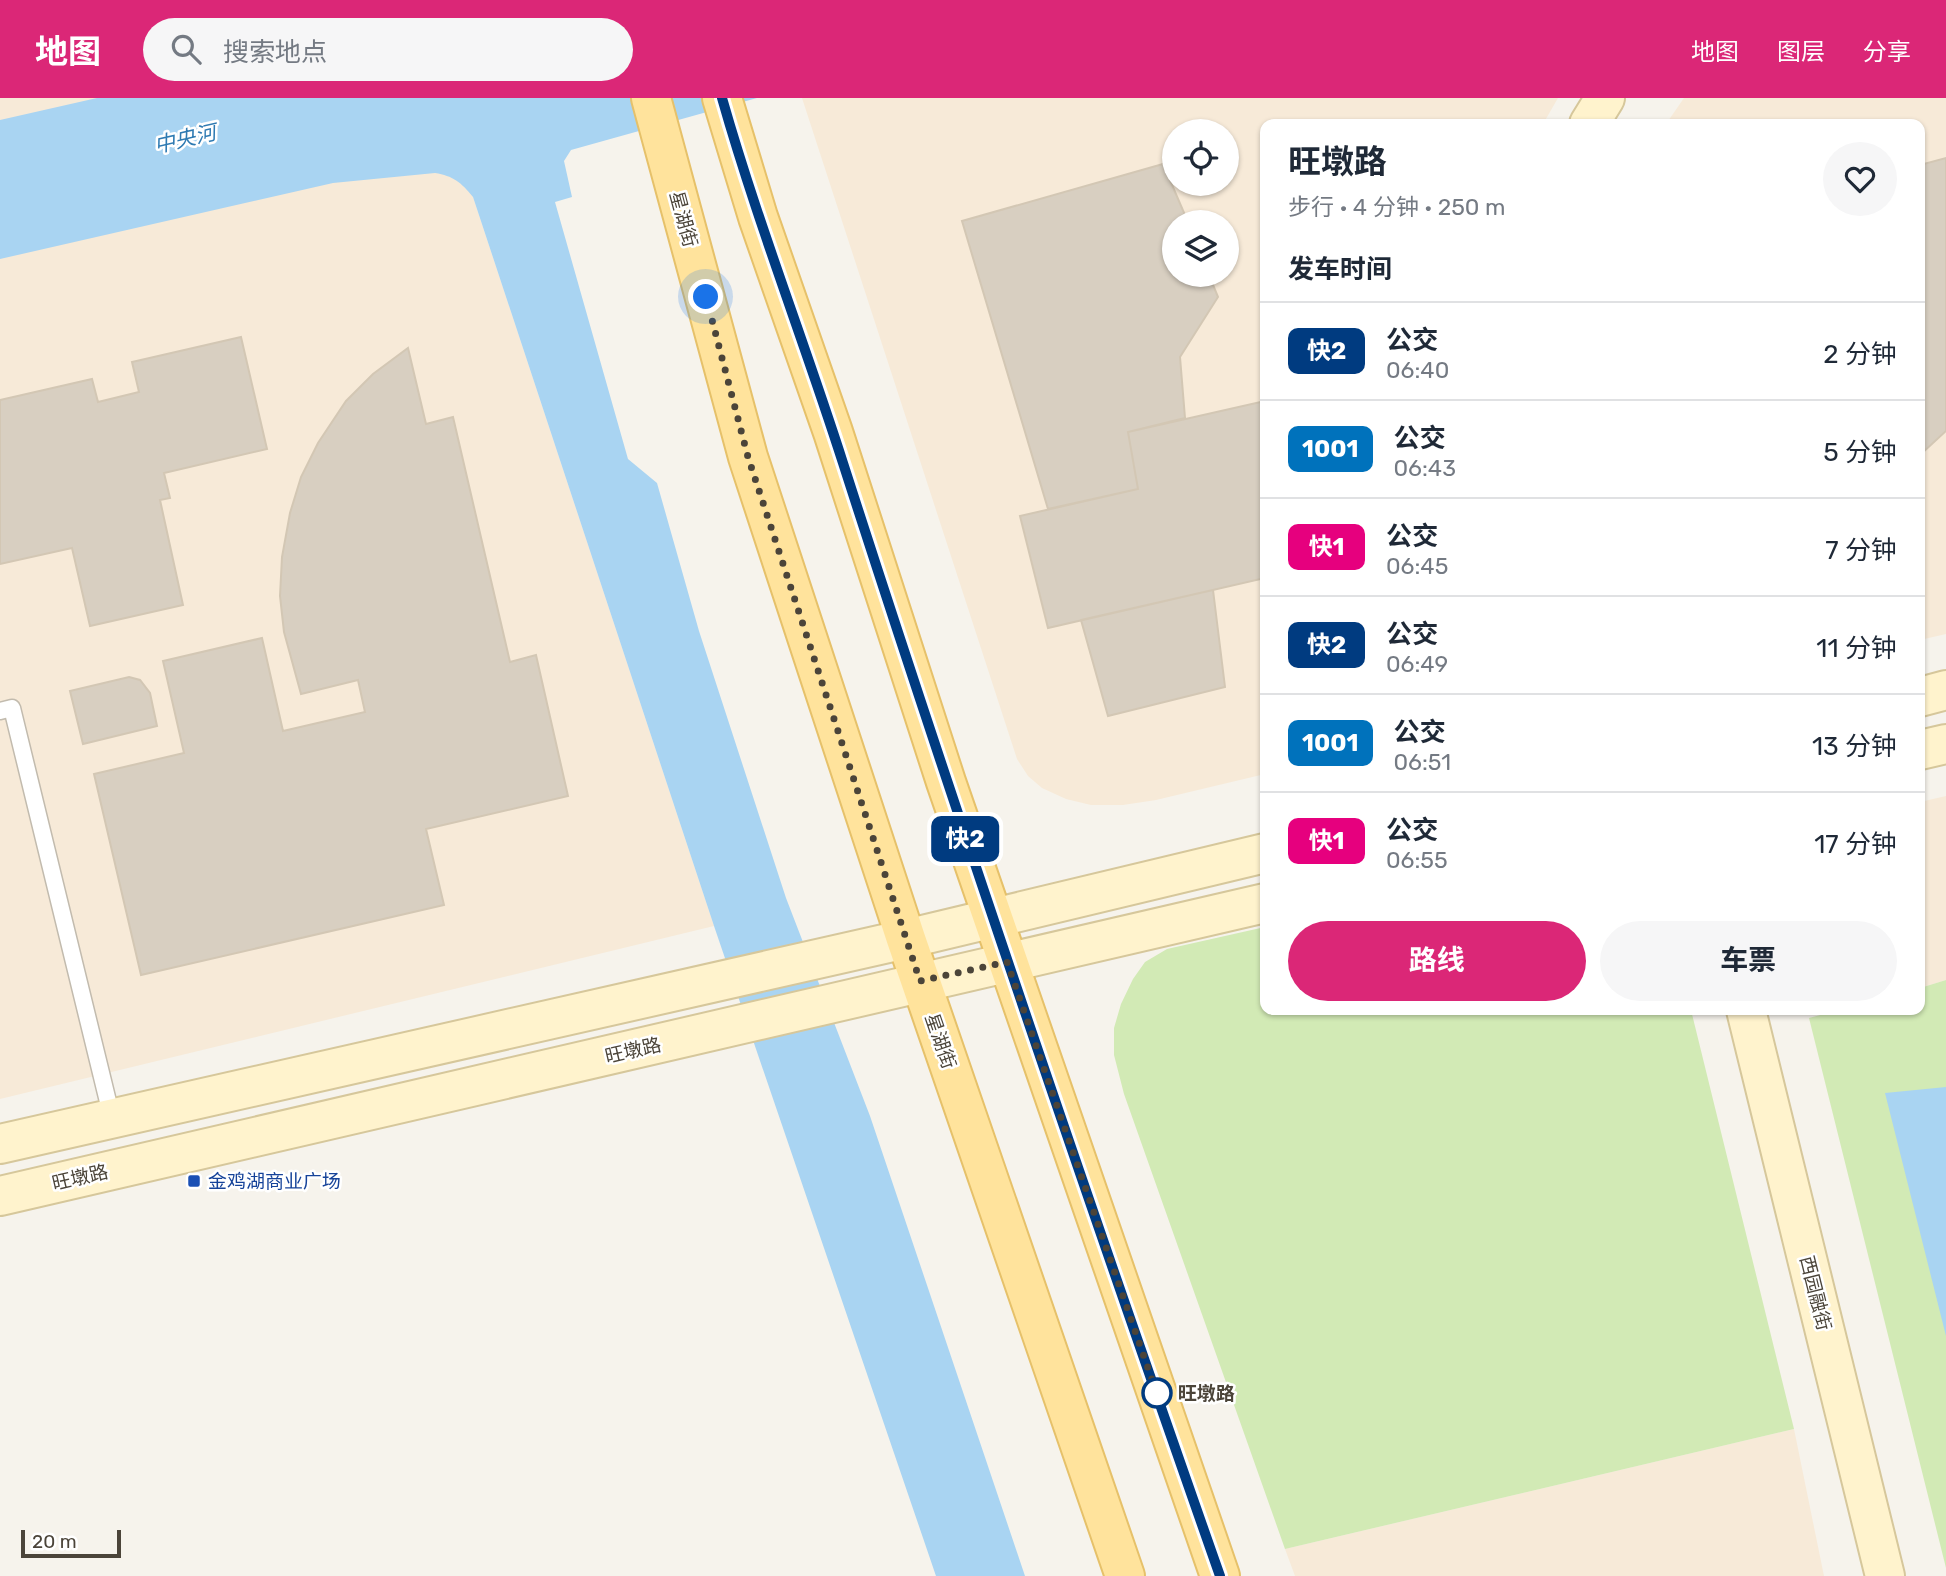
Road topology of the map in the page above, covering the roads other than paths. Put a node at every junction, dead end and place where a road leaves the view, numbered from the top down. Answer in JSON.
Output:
{"nodes":[{"id":1,"x":651,"y":98,"type":"edge"},
{"id":2,"x":722,"y":98,"type":"edge"},
{"id":3,"x":1605,"y":98,"type":"edge"},
{"id":4,"x":1592,"y":119,"type":"edge"},
{"id":5,"x":1946,"y":690,"type":"edge"},
{"id":6,"x":1925,"y":696,"type":"edge"},
{"id":7,"x":0,"y":711,"type":"edge"},
{"id":8,"x":1946,"y":744,"type":"edge"},
{"id":9,"x":1925,"y":749,"type":"edge"},
{"id":10,"x":1260,"y":854,"type":"edge"},
{"id":11,"x":1260,"y":904,"type":"edge"},
{"id":12,"x":992,"y":918,"type":"junction"},
{"id":13,"x":906,"y":939,"type":"junction"},
{"id":14,"x":1007,"y":962,"type":"junction"},
{"id":15,"x":920,"y":981,"type":"junction"},
{"id":16,"x":1747,"y":1015,"type":"edge"},
{"id":17,"x":112,"y":1118,"type":"junction"},
{"id":18,"x":0,"y":1144,"type":"edge"},
{"id":19,"x":0,"y":1196,"type":"edge"},
{"id":20,"x":1125,"y":1576,"type":"edge"},
{"id":21,"x":1220,"y":1576,"type":"edge"},
{"id":22,"x":1885,"y":1576,"type":"edge"}],
"edges":[{"from":1,"to":13,"type":"main road","name":"星湖街"},
{"from":2,"to":12,"type":"main road"},
{"from":3,"to":4,"type":"main road"},
{"from":5,"to":6,"type":"main road"},
{"from":7,"to":17,"type":"lane"},
{"from":8,"to":9,"type":"main road"},
{"from":10,"to":12,"type":"main road"},
{"from":11,"to":14,"type":"main road","name":"旺墩路"},
{"from":12,"to":13,"type":"main road"},
{"from":12,"to":14,"type":"main road"},
{"from":13,"to":15,"type":"main road","name":"星湖街"},
{"from":13,"to":17,"type":"main road"},
{"from":14,"to":15,"type":"main road","name":"旺墩路"},
{"from":14,"to":21,"type":"main road"},
{"from":15,"to":19,"type":"main road","name":"旺墩路"},
{"from":15,"to":20,"type":"main road","name":"星湖街"},
{"from":16,"to":22,"type":"main road","name":"西园融街"},
{"from":17,"to":18,"type":"main road"}]}
